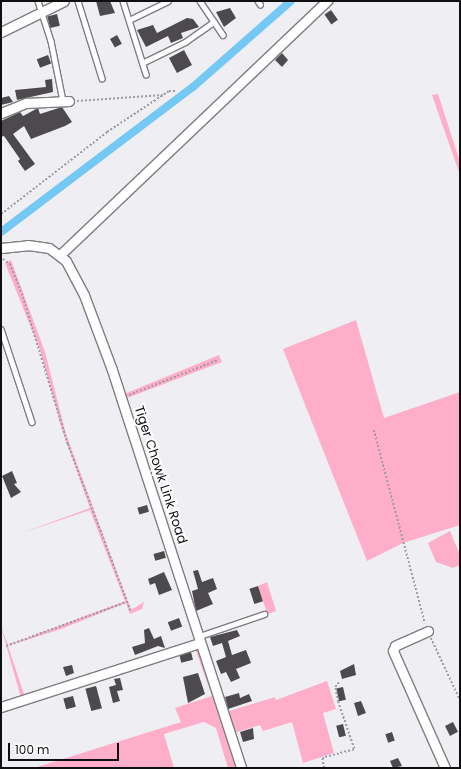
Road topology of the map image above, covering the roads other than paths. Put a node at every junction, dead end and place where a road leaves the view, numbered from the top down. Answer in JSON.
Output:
{"nodes":[{"id":1,"x":38,"y":1,"type":"edge"},
{"id":2,"x":64,"y":1,"type":"edge"},
{"id":3,"x":78,"y":1,"type":"edge"},
{"id":4,"x":123,"y":1,"type":"edge"},
{"id":5,"x":168,"y":1,"type":"edge"},
{"id":6,"x":200,"y":1,"type":"edge"},
{"id":7,"x":327,"y":1,"type":"edge"},
{"id":8,"x":41,"y":12,"type":"junction"},
{"id":9,"x":129,"y":20,"type":"junction"},
{"id":10,"x":214,"y":22,"type":"junction"},
{"id":11,"x":1,"y":32,"type":"edge"},
{"id":12,"x":223,"y":35,"type":"dead end"},
{"id":13,"x":142,"y":63,"type":"junction"},
{"id":14,"x":146,"y":74,"type":"dead end"},
{"id":15,"x":102,"y":78,"type":"dead end"},
{"id":16,"x":66,"y":101,"type":"joint"},
{"id":17,"x":1,"y":113,"type":"edge"},
{"id":18,"x":1,"y":248,"type":"edge"},
{"id":19,"x":60,"y":255,"type":"junction"},
{"id":20,"x":1,"y":329,"type":"edge"},
{"id":21,"x":32,"y":422,"type":"dead end"},
{"id":22,"x":264,"y":614,"type":"dead end"},
{"id":23,"x":428,"y":631,"type":"road end"},
{"id":24,"x":198,"y":640,"type":"junction"},
{"id":25,"x":1,"y":707,"type":"edge"},
{"id":26,"x":241,"y":768,"type":"edge"},
{"id":27,"x":445,"y":768,"type":"edge"}],
"edges":[{"from":1,"to":8,"type":"lane"},
{"from":2,"to":8,"type":"street"},
{"from":3,"to":15,"type":"lane"},
{"from":4,"to":9,"type":"lane"},
{"from":5,"to":9,"type":"lane"},
{"from":6,"to":10,"type":"lane"},
{"from":7,"to":19,"type":"street"},
{"from":8,"to":11,"type":"street"},
{"from":8,"to":16,"type":"lane"},
{"from":9,"to":13,"type":"lane"},
{"from":10,"to":12,"type":"lane"},
{"from":10,"to":13,"type":"lane"},
{"from":13,"to":14,"type":"lane"},
{"from":16,"to":17,"type":"street"},
{"from":18,"to":19,"type":"street","name":"Tiger Chowk Link Road"},
{"from":19,"to":24,"type":"street","name":"Tiger Chowk Link Road"},
{"from":20,"to":21,"type":"lane"},
{"from":22,"to":24,"type":"lane"},
{"from":23,"to":27,"type":"street"},
{"from":24,"to":25,"type":"street"},
{"from":24,"to":26,"type":"street","name":"Tiger Chowk Link Road"}]}
